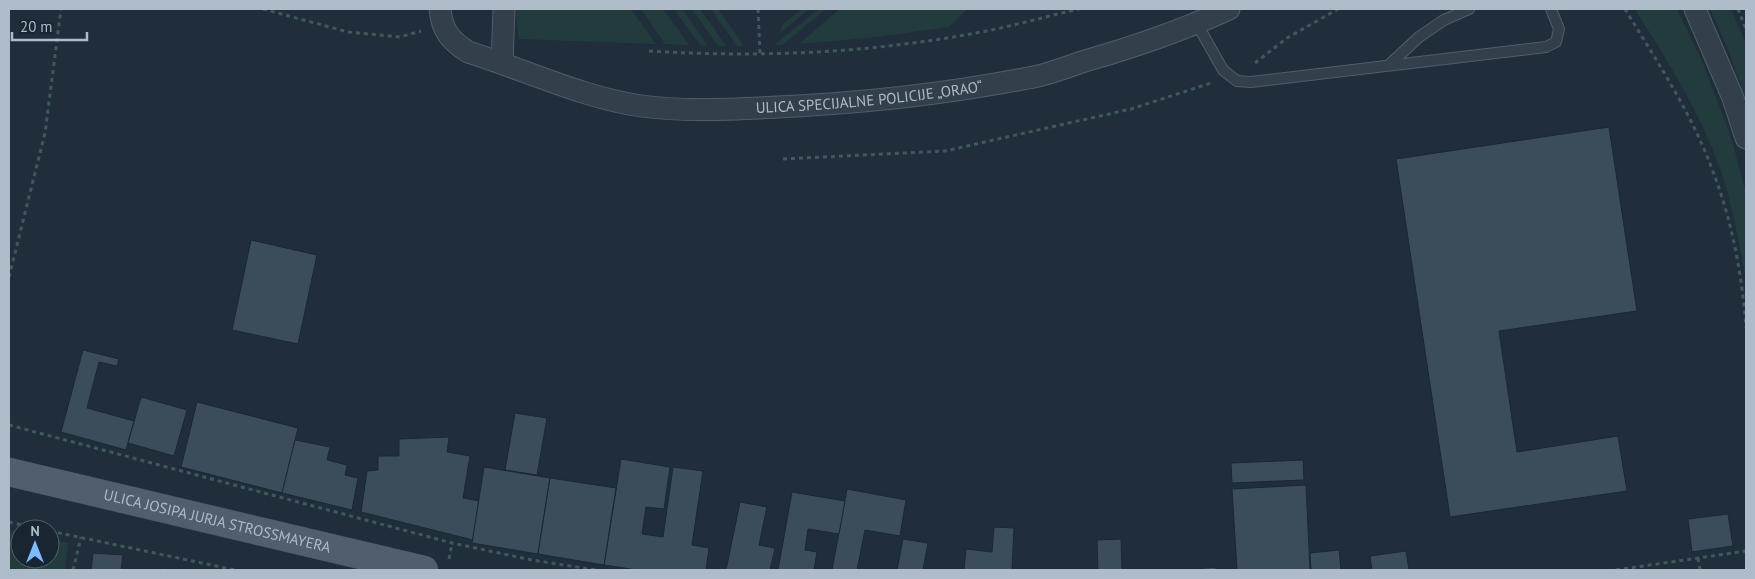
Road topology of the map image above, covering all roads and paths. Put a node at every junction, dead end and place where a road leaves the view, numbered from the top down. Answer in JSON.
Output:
{"nodes":[{"id":1,"x":61,"y":9,"type":"edge"},
{"id":2,"x":263,"y":9,"type":"edge"},
{"id":3,"x":504,"y":9,"type":"edge"},
{"id":4,"x":758,"y":9,"type":"edge"},
{"id":5,"x":1078,"y":9,"type":"edge"},
{"id":6,"x":1229,"y":9,"type":"edge"},
{"id":7,"x":1338,"y":9,"type":"edge"},
{"id":8,"x":1469,"y":9,"type":"edge"},
{"id":9,"x":1552,"y":9,"type":"edge"},
{"id":10,"x":1625,"y":9,"type":"edge"},
{"id":11,"x":1695,"y":9,"type":"edge"},
{"id":12,"x":1738,"y":9,"type":"edge"},
{"id":13,"x":442,"y":17,"type":"edge"},
{"id":14,"x":1197,"y":24,"type":"junction"},
{"id":15,"x":1746,"y":28,"type":"edge"},
{"id":16,"x":649,"y":51,"type":"dead end"},
{"id":17,"x":760,"y":53,"type":"junction"},
{"id":18,"x":502,"y":62,"type":"junction"},
{"id":19,"x":1389,"y":66,"type":"junction"},
{"id":20,"x":1230,"y":76,"type":"junction"},
{"id":21,"x":1746,"y":138,"type":"edge"},
{"id":22,"x":783,"y":159,"type":"dead end"},
{"id":23,"x":9,"y":277,"type":"edge"},
{"id":24,"x":1746,"y":328,"type":"edge"},
{"id":25,"x":9,"y":425,"type":"edge"},
{"id":26,"x":9,"y":472,"type":"edge"},
{"id":27,"x":60,"y":533,"type":"edge"},
{"id":28,"x":80,"y":538,"type":"junction"},
{"id":29,"x":452,"y":543,"type":"junction"},
{"id":30,"x":1746,"y":551,"type":"edge"},
{"id":31,"x":1698,"y":558,"type":"junction"},
{"id":32,"x":436,"y":565,"type":"edge"},
{"id":33,"x":73,"y":570,"type":"edge"},
{"id":34,"x":235,"y":570,"type":"edge"},
{"id":35,"x":596,"y":570,"type":"edge"},
{"id":36,"x":1616,"y":570,"type":"edge"},
{"id":37,"x":1700,"y":570,"type":"edge"}],
"edges":[{"from":1,"to":23,"type":"path"},
{"from":2,"to":13,"type":"path"},
{"from":3,"to":18,"type":"street"},
{"from":4,"to":17,"type":"path"},
{"from":5,"to":17,"type":"path"},
{"from":6,"to":14,"type":"street","name":"ULICA SPECIJALNE POLICIJE „ORAO“"},
{"from":7,"to":20,"type":"path"},
{"from":8,"to":19,"type":"lane"},
{"from":9,"to":19,"type":"lane"},
{"from":10,"to":24,"type":"path"},
{"from":11,"to":21,"type":"street"},
{"from":12,"to":15,"type":"path"},
{"from":13,"to":18,"type":"street","name":"ULICA SPECIJALNE POLICIJE „ORAO“"},
{"from":14,"to":18,"type":"street","name":"ULICA SPECIJALNE POLICIJE „ORAO“"},
{"from":14,"to":20,"type":"lane"},
{"from":16,"to":17,"type":"path"},
{"from":19,"to":20,"type":"lane"},
{"from":20,"to":22,"type":"path"},
{"from":25,"to":29,"type":"path"},
{"from":26,"to":32,"type":"main road","name":"ULICA JOSIPA JURJA STROSSMAYERA"},
{"from":27,"to":28,"type":"path"},
{"from":28,"to":33,"type":"path"},
{"from":28,"to":34,"type":"path"},
{"from":29,"to":32,"type":"path"},
{"from":29,"to":35,"type":"path"},
{"from":30,"to":31,"type":"path"},
{"from":31,"to":36,"type":"path"},
{"from":31,"to":37,"type":"path"}]}
